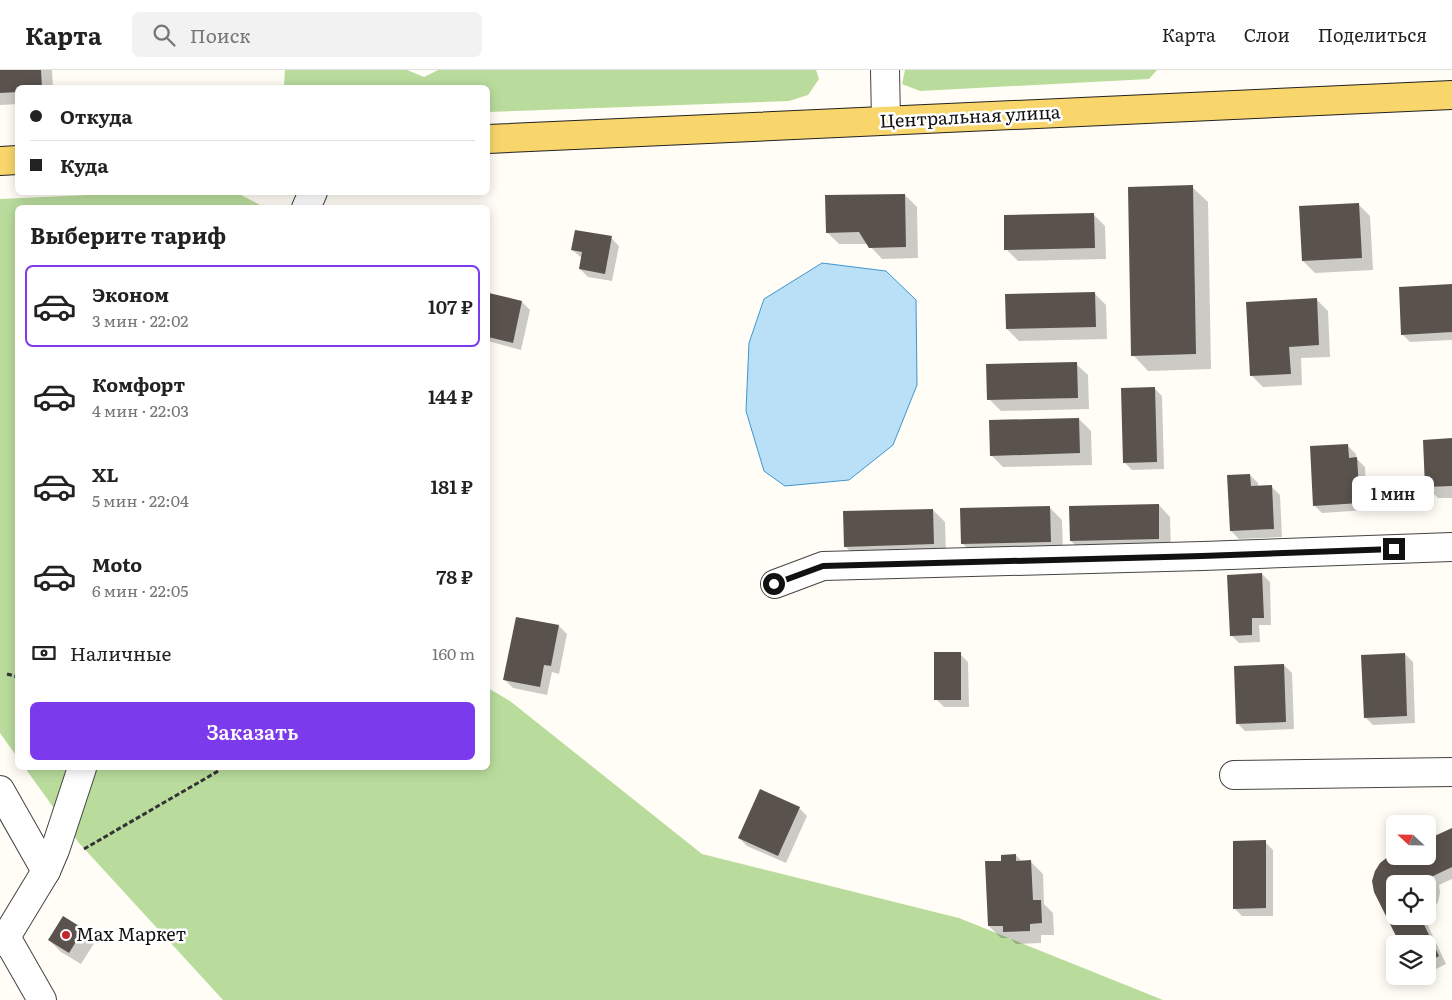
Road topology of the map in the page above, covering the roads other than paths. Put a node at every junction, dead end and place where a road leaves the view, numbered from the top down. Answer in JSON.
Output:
{"nodes":[{"id":1,"x":885,"y":70,"type":"edge"},
{"id":2,"x":1452,"y":95,"type":"edge"},
{"id":3,"x":886,"y":120,"type":"junction"},
{"id":4,"x":490,"y":139,"type":"edge"},
{"id":5,"x":15,"y":160,"type":"edge"},
{"id":6,"x":0,"y":161,"type":"edge"},
{"id":7,"x":1452,"y":547,"type":"edge"},
{"id":8,"x":774,"y":584,"type":"dead end"},
{"id":9,"x":81,"y":770,"type":"edge"},
{"id":10,"x":1452,"y":772,"type":"edge"},
{"id":11,"x":1234,"y":775,"type":"dead end"},
{"id":12,"x":0,"y":790,"type":"edge"},
{"id":13,"x":46,"y":871,"type":"junction"},
{"id":14,"x":3,"y":940,"type":"edge"},
{"id":15,"x":42,"y":1000,"type":"edge"}],
"edges":[{"from":1,"to":3,"type":"street"},
{"from":2,"to":3,"type":"main road","name":"Центральная улица"},
{"from":3,"to":4,"type":"main road","name":"Центральная улица"},
{"from":5,"to":6,"type":"main road"},
{"from":7,"to":8,"type":"street"},
{"from":9,"to":13,"type":"street"},
{"from":10,"to":11,"type":"street"},
{"from":12,"to":13,"type":"street"},
{"from":13,"to":14,"type":"street"},
{"from":14,"to":15,"type":"street"}]}
